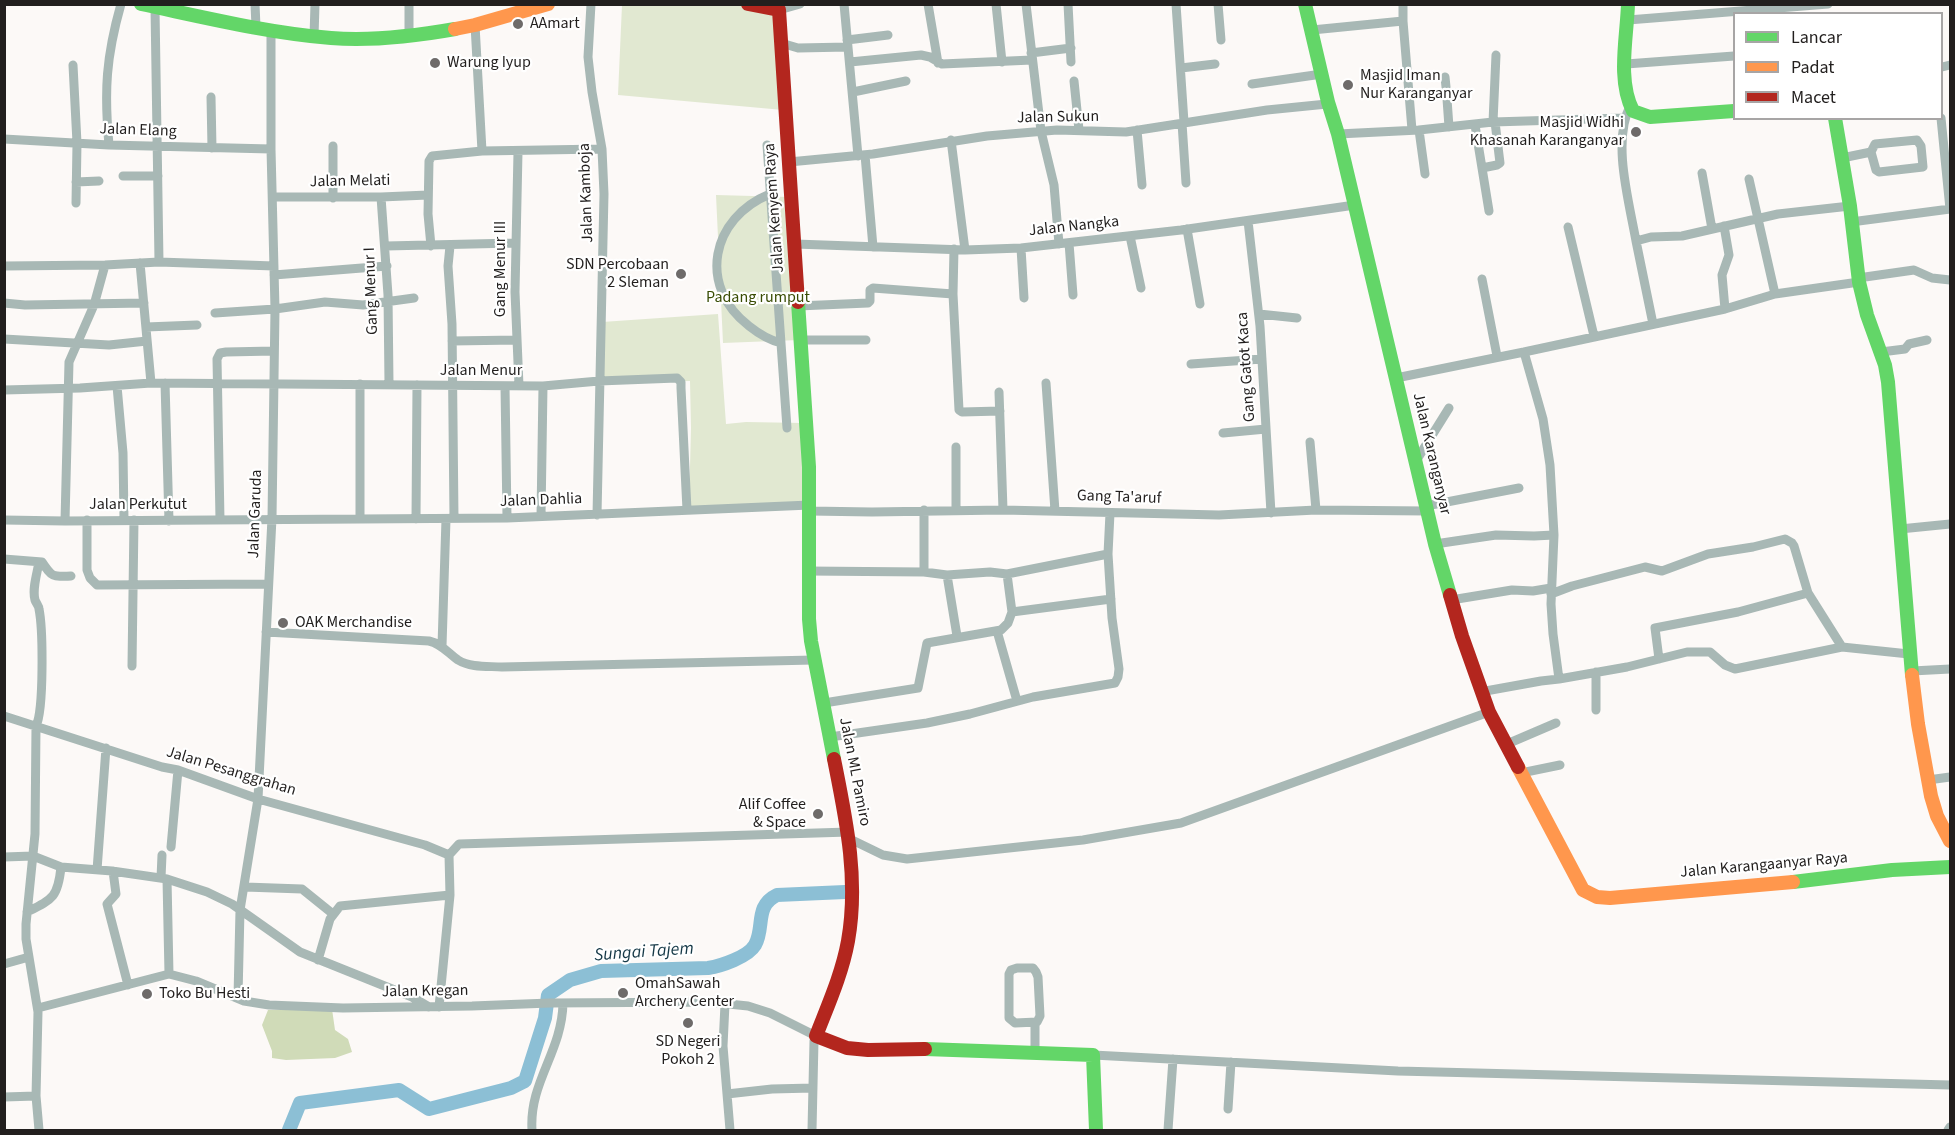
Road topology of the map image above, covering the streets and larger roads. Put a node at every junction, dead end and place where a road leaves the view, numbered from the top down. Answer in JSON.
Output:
{"nodes":[{"id":1,"x":121,"y":4,"type":"edge"},
{"id":2,"x":141,"y":4,"type":"edge"},
{"id":3,"x":255,"y":4,"type":"edge"},
{"id":4,"x":315,"y":4,"type":"edge"},
{"id":5,"x":409,"y":4,"type":"edge"},
{"id":6,"x":591,"y":4,"type":"edge"},
{"id":7,"x":748,"y":4,"type":"edge"},
{"id":8,"x":800,"y":4,"type":"edge"},
{"id":9,"x":844,"y":4,"type":"edge"},
{"id":10,"x":928,"y":4,"type":"edge"},
{"id":11,"x":996,"y":4,"type":"edge"},
{"id":12,"x":1026,"y":4,"type":"edge"},
{"id":13,"x":1068,"y":4,"type":"edge"},
{"id":14,"x":1176,"y":4,"type":"edge"},
{"id":15,"x":1218,"y":4,"type":"edge"},
{"id":16,"x":1305,"y":4,"type":"edge"},
{"id":17,"x":1403,"y":4,"type":"edge"},
{"id":18,"x":1628,"y":4,"type":"edge"},
{"id":19,"x":1828,"y":4,"type":"edge"},
{"id":20,"x":546,"y":5,"type":"edge"},
{"id":21,"x":1752,"y":7,"type":"edge"},
{"id":22,"x":164,"y":8,"type":"edge"},
{"id":23,"x":784,"y":8,"type":"edge"},
{"id":24,"x":1628,"y":20,"type":"junction"},
{"id":25,"x":1403,"y":21,"type":"junction"},
{"id":26,"x":475,"y":25,"type":"junction"},
{"id":27,"x":256,"y":27,"type":"junction"},
{"id":28,"x":271,"y":30,"type":"junction"},
{"id":29,"x":1312,"y":30,"type":"junction"},
{"id":30,"x":888,"y":35,"type":"dead end"},
{"id":31,"x":409,"y":36,"type":"junction"},
{"id":32,"x":314,"y":37,"type":"junction"},
{"id":33,"x":1221,"y":40,"type":"dead end"},
{"id":34,"x":781,"y":43,"type":"junction"},
{"id":35,"x":848,"y":44,"type":"junction"},
{"id":36,"x":1071,"y":48,"type":"junction"},
{"id":37,"x":1496,"y":55,"type":"dead end"},
{"id":38,"x":1032,"y":56,"type":"junction"},
{"id":39,"x":1733,"y":56,"type":"edge"},
{"id":40,"x":850,"y":62,"type":"junction"},
{"id":41,"x":1002,"y":62,"type":"junction"},
{"id":42,"x":1071,"y":62,"type":"dead end"},
{"id":43,"x":938,"y":63,"type":"junction"},
{"id":44,"x":1215,"y":64,"type":"dead end"},
{"id":45,"x":1626,"y":64,"type":"junction"},
{"id":46,"x":74,"y":65,"type":"dead end"},
{"id":47,"x":1181,"y":68,"type":"junction"},
{"id":48,"x":1322,"y":74,"type":"junction"},
{"id":49,"x":1445,"y":77,"type":"dead end"},
{"id":50,"x":906,"y":81,"type":"dead end"},
{"id":51,"x":1074,"y":81,"type":"dead end"},
{"id":52,"x":1252,"y":84,"type":"dead end"},
{"id":53,"x":1446,"y":87,"type":"dead end"},
{"id":54,"x":853,"y":92,"type":"junction"},
{"id":55,"x":211,"y":97,"type":"dead end"},
{"id":56,"x":1446,"y":99,"type":"dead end"},
{"id":57,"x":1327,"y":104,"type":"junction"},
{"id":58,"x":1733,"y":111,"type":"edge"},
{"id":59,"x":1627,"y":112,"type":"junction"},
{"id":60,"x":1835,"y":120,"type":"edge"},
{"id":61,"x":1183,"y":122,"type":"junction"},
{"id":62,"x":1494,"y":122,"type":"junction"},
{"id":63,"x":1474,"y":125,"type":"junction"},
{"id":64,"x":1449,"y":128,"type":"junction"},
{"id":65,"x":1079,"y":130,"type":"junction"},
{"id":66,"x":1137,"y":130,"type":"junction"},
{"id":67,"x":1416,"y":130,"type":"junction"},
{"id":68,"x":1041,"y":131,"type":"junction"},
{"id":69,"x":1946,"y":131,"type":"edge"},
{"id":70,"x":1338,"y":134,"type":"junction"},
{"id":71,"x":4,"y":139,"type":"edge"},
{"id":72,"x":951,"y":140,"type":"junction"},
{"id":73,"x":77,"y":143,"type":"junction"},
{"id":74,"x":109,"y":145,"type":"junction"},
{"id":75,"x":767,"y":145,"type":"dead end"},
{"id":76,"x":333,"y":146,"type":"dead end"},
{"id":77,"x":157,"y":147,"type":"junction"},
{"id":78,"x":212,"y":148,"type":"junction"},
{"id":79,"x":271,"y":149,"type":"junction"},
{"id":80,"x":602,"y":149,"type":"junction"},
{"id":81,"x":482,"y":151,"type":"junction"},
{"id":82,"x":518,"y":152,"type":"junction"},
{"id":83,"x":1871,"y":152,"type":"junction"},
{"id":84,"x":861,"y":155,"type":"junction"},
{"id":85,"x":1842,"y":158,"type":"junction"},
{"id":86,"x":789,"y":162,"type":"junction"},
{"id":87,"x":1482,"y":168,"type":"junction"},
{"id":88,"x":1702,"y":173,"type":"dead end"},
{"id":89,"x":1425,"y":174,"type":"dead end"},
{"id":90,"x":123,"y":176,"type":"dead end"},
{"id":91,"x":158,"y":176,"type":"junction"},
{"id":92,"x":1749,"y":178,"type":"dead end"},
{"id":93,"x":99,"y":181,"type":"dead end"},
{"id":94,"x":76,"y":182,"type":"junction"},
{"id":95,"x":1186,"y":183,"type":"dead end"},
{"id":96,"x":1142,"y":185,"type":"dead end"},
{"id":97,"x":770,"y":194,"type":"junction"},
{"id":98,"x":428,"y":195,"type":"junction"},
{"id":99,"x":273,"y":197,"type":"junction"},
{"id":100,"x":381,"y":197,"type":"junction"},
{"id":101,"x":333,"y":198,"type":"junction"},
{"id":102,"x":76,"y":203,"type":"dead end"},
{"id":103,"x":1355,"y":205,"type":"junction"},
{"id":104,"x":1850,"y":206,"type":"junction"},
{"id":105,"x":792,"y":209,"type":"junction"},
{"id":106,"x":1950,"y":209,"type":"edge"},
{"id":107,"x":771,"y":211,"type":"junction"},
{"id":108,"x":1489,"y":211,"type":"dead end"},
{"id":109,"x":1758,"y":219,"type":"junction"},
{"id":110,"x":1248,"y":221,"type":"junction"},
{"id":111,"x":1851,"y":222,"type":"junction"},
{"id":112,"x":1724,"y":226,"type":"junction"},
{"id":113,"x":1568,"y":227,"type":"dead end"},
{"id":114,"x":1187,"y":229,"type":"junction"},
{"id":115,"x":1712,"y":229,"type":"junction"},
{"id":116,"x":1130,"y":236,"type":"junction"},
{"id":117,"x":1636,"y":241,"type":"junction"},
{"id":118,"x":515,"y":243,"type":"junction"},
{"id":119,"x":795,"y":243,"type":"junction"},
{"id":120,"x":1064,"y":244,"type":"junction"},
{"id":121,"x":386,"y":246,"type":"junction"},
{"id":122,"x":431,"y":246,"type":"junction"},
{"id":123,"x":450,"y":246,"type":"junction"},
{"id":124,"x":873,"y":247,"type":"junction"},
{"id":125,"x":1021,"y":248,"type":"junction"},
{"id":126,"x":954,"y":249,"type":"junction"},
{"id":127,"x":965,"y":250,"type":"junction"},
{"id":128,"x":159,"y":262,"type":"junction"},
{"id":129,"x":140,"y":263,"type":"junction"},
{"id":130,"x":105,"y":265,"type":"junction"},
{"id":131,"x":4,"y":266,"type":"edge"},
{"id":132,"x":387,"y":266,"type":"junction"},
{"id":133,"x":274,"y":271,"type":"junction"},
{"id":134,"x":1482,"y":279,"type":"dead end"},
{"id":135,"x":1859,"y":280,"type":"junction"},
{"id":136,"x":1950,"y":280,"type":"edge"},
{"id":137,"x":1141,"y":288,"type":"dead end"},
{"id":138,"x":953,"y":294,"type":"junction"},
{"id":139,"x":1775,"y":294,"type":"junction"},
{"id":140,"x":1073,"y":295,"type":"dead end"},
{"id":141,"x":414,"y":298,"type":"dead end"},
{"id":142,"x":1024,"y":298,"type":"dead end"},
{"id":143,"x":388,"y":300,"type":"junction"},
{"id":144,"x":4,"y":303,"type":"edge"},
{"id":145,"x":144,"y":303,"type":"junction"},
{"id":146,"x":94,"y":304,"type":"junction"},
{"id":147,"x":1200,"y":304,"type":"dead end"},
{"id":148,"x":275,"y":309,"type":"junction"},
{"id":149,"x":1725,"y":309,"type":"junction"},
{"id":150,"x":798,"y":311,"type":"junction"},
{"id":151,"x":215,"y":313,"type":"dead end"},
{"id":152,"x":1259,"y":314,"type":"junction"},
{"id":153,"x":780,"y":316,"type":"junction"},
{"id":154,"x":1297,"y":318,"type":"dead end"},
{"id":155,"x":1653,"y":324,"type":"junction"},
{"id":156,"x":197,"y":325,"type":"dead end"},
{"id":157,"x":146,"y":327,"type":"junction"},
{"id":158,"x":1594,"y":336,"type":"junction"},
{"id":159,"x":4,"y":339,"type":"edge"},
{"id":160,"x":517,"y":340,"type":"junction"},
{"id":161,"x":800,"y":340,"type":"junction"},
{"id":162,"x":866,"y":340,"type":"dead end"},
{"id":163,"x":1927,"y":340,"type":"dead end"},
{"id":164,"x":147,"y":341,"type":"junction"},
{"id":165,"x":452,"y":341,"type":"junction"},
{"id":166,"x":77,"y":343,"type":"junction"},
{"id":167,"x":782,"y":343,"type":"junction"},
{"id":168,"x":274,"y":351,"type":"junction"},
{"id":169,"x":1524,"y":352,"type":"junction"},
{"id":170,"x":1881,"y":352,"type":"junction"},
{"id":171,"x":1497,"y":356,"type":"junction"},
{"id":172,"x":1262,"y":359,"type":"junction"},
{"id":173,"x":1191,"y":364,"type":"dead end"},
{"id":174,"x":1396,"y":378,"type":"junction"},
{"id":175,"x":599,"y":381,"type":"junction"},
{"id":176,"x":151,"y":383,"type":"junction"},
{"id":177,"x":165,"y":383,"type":"junction"},
{"id":178,"x":273,"y":383,"type":"junction"},
{"id":179,"x":1046,"y":383,"type":"dead end"},
{"id":180,"x":217,"y":384,"type":"junction"},
{"id":181,"x":360,"y":384,"type":"junction"},
{"id":182,"x":389,"y":384,"type":"junction"},
{"id":183,"x":417,"y":385,"type":"junction"},
{"id":184,"x":117,"y":386,"type":"junction"},
{"id":185,"x":453,"y":386,"type":"junction"},
{"id":186,"x":505,"y":386,"type":"junction"},
{"id":187,"x":519,"y":386,"type":"junction"},
{"id":188,"x":543,"y":386,"type":"junction"},
{"id":189,"x":67,"y":388,"type":"junction"},
{"id":190,"x":4,"y":390,"type":"edge"},
{"id":191,"x":999,"y":392,"type":"dead end"},
{"id":192,"x":1449,"y":408,"type":"dead end"},
{"id":193,"x":1000,"y":411,"type":"junction"},
{"id":194,"x":787,"y":428,"type":"dead end"},
{"id":195,"x":1266,"y":429,"type":"junction"},
{"id":196,"x":1224,"y":433,"type":"dead end"},
{"id":197,"x":1310,"y":442,"type":"dead end"},
{"id":198,"x":956,"y":447,"type":"dead end"},
{"id":199,"x":1416,"y":461,"type":"junction"},
{"id":200,"x":1519,"y":488,"type":"dead end"},
{"id":201,"x":810,"y":508,"type":"junction"},
{"id":202,"x":956,"y":509,"type":"junction"},
{"id":203,"x":1427,"y":509,"type":"junction"},
{"id":204,"x":687,"y":510,"type":"junction"},
{"id":205,"x":924,"y":510,"type":"junction"},
{"id":206,"x":1003,"y":510,"type":"junction"},
{"id":207,"x":1316,"y":510,"type":"junction"},
{"id":208,"x":1055,"y":511,"type":"junction"},
{"id":209,"x":1110,"y":513,"type":"junction"},
{"id":210,"x":1271,"y":513,"type":"junction"},
{"id":211,"x":597,"y":515,"type":"junction"},
{"id":212,"x":542,"y":516,"type":"junction"},
{"id":213,"x":272,"y":518,"type":"junction"},
{"id":214,"x":450,"y":518,"type":"junction"},
{"id":215,"x":507,"y":518,"type":"junction"},
{"id":216,"x":360,"y":519,"type":"junction"},
{"id":217,"x":416,"y":519,"type":"junction"},
{"id":218,"x":4,"y":520,"type":"edge"},
{"id":219,"x":87,"y":520,"type":"junction"},
{"id":220,"x":129,"y":520,"type":"junction"},
{"id":221,"x":169,"y":520,"type":"junction"},
{"id":222,"x":220,"y":520,"type":"junction"},
{"id":223,"x":64,"y":521,"type":"junction"},
{"id":224,"x":1950,"y":524,"type":"edge"},
{"id":225,"x":1900,"y":529,"type":"junction"},
{"id":226,"x":1554,"y":535,"type":"junction"},
{"id":227,"x":1435,"y":544,"type":"junction"},
{"id":228,"x":1108,"y":554,"type":"junction"},
{"id":229,"x":4,"y":559,"type":"edge"},
{"id":230,"x":39,"y":562,"type":"junction"},
{"id":231,"x":807,"y":571,"type":"junction"},
{"id":232,"x":924,"y":572,"type":"junction"},
{"id":233,"x":1007,"y":574,"type":"junction"},
{"id":234,"x":946,"y":575,"type":"junction"},
{"id":235,"x":70,"y":576,"type":"dead end"},
{"id":236,"x":268,"y":584,"type":"junction"},
{"id":237,"x":132,"y":585,"type":"junction"},
{"id":238,"x":1551,"y":591,"type":"junction"},
{"id":239,"x":1808,"y":593,"type":"junction"},
{"id":240,"x":1111,"y":598,"type":"junction"},
{"id":241,"x":1451,"y":600,"type":"junction"},
{"id":242,"x":1012,"y":612,"type":"junction"},
{"id":243,"x":997,"y":631,"type":"junction"},
{"id":244,"x":266,"y":632,"type":"junction"},
{"id":245,"x":957,"y":636,"type":"junction"},
{"id":246,"x":442,"y":646,"type":"junction"},
{"id":247,"x":1842,"y":647,"type":"junction"},
{"id":248,"x":1910,"y":654,"type":"junction"},
{"id":249,"x":1659,"y":659,"type":"junction"},
{"id":250,"x":814,"y":660,"type":"junction"},
{"id":251,"x":132,"y":666,"type":"dead end"},
{"id":252,"x":1950,"y":669,"type":"edge"},
{"id":253,"x":1912,"y":671,"type":"junction"},
{"id":254,"x":1596,"y":672,"type":"junction"},
{"id":255,"x":1559,"y":680,"type":"junction"},
{"id":256,"x":1480,"y":692,"type":"junction"},
{"id":257,"x":1017,"y":701,"type":"junction"},
{"id":258,"x":824,"y":703,"type":"junction"},
{"id":259,"x":1596,"y":710,"type":"dead end"},
{"id":260,"x":1489,"y":712,"type":"junction"},
{"id":261,"x":4,"y":716,"type":"edge"},
{"id":262,"x":1556,"y":723,"type":"dead end"},
{"id":263,"x":36,"y":726,"type":"junction"},
{"id":264,"x":831,"y":737,"type":"junction"},
{"id":265,"x":1506,"y":744,"type":"junction"},
{"id":266,"x":106,"y":748,"type":"junction"},
{"id":267,"x":1560,"y":765,"type":"dead end"},
{"id":268,"x":178,"y":770,"type":"junction"},
{"id":269,"x":1521,"y":773,"type":"junction"},
{"id":270,"x":1950,"y":777,"type":"edge"},
{"id":271,"x":1928,"y":780,"type":"junction"},
{"id":272,"x":258,"y":799,"type":"junction"},
{"id":273,"x":849,"y":836,"type":"junction"},
{"id":274,"x":1950,"y":841,"type":"edge"},
{"id":275,"x":171,"y":847,"type":"dead end"},
{"id":276,"x":162,"y":855,"type":"dead end"},
{"id":277,"x":449,"y":855,"type":"junction"},
{"id":278,"x":33,"y":856,"type":"junction"},
{"id":279,"x":4,"y":857,"type":"edge"},
{"id":280,"x":61,"y":867,"type":"junction"},
{"id":281,"x":1950,"y":867,"type":"edge"},
{"id":282,"x":97,"y":870,"type":"junction"},
{"id":283,"x":113,"y":871,"type":"junction"},
{"id":284,"x":164,"y":879,"type":"junction"},
{"id":285,"x":245,"y":887,"type":"junction"},
{"id":286,"x":1583,"y":890,"type":"joint"},
{"id":287,"x":450,"y":896,"type":"junction"},
{"id":288,"x":240,"y":910,"type":"junction"},
{"id":289,"x":27,"y":912,"type":"junction"},
{"id":290,"x":333,"y":914,"type":"junction"},
{"id":291,"x":29,"y":957,"type":"junction"},
{"id":292,"x":318,"y":960,"type":"junction"},
{"id":293,"x":4,"y":964,"type":"edge"},
{"id":294,"x":169,"y":974,"type":"junction"},
{"id":295,"x":128,"y":985,"type":"junction"},
{"id":296,"x":238,"y":998,"type":"junction"},
{"id":297,"x":563,"y":1003,"type":"junction"},
{"id":298,"x":725,"y":1004,"type":"junction"},
{"id":299,"x":434,"y":1007,"type":"junction"},
{"id":300,"x":38,"y":1008,"type":"junction"},
{"id":301,"x":1035,"y":1022,"type":"junction"},
{"id":302,"x":816,"y":1036,"type":"junction"},
{"id":303,"x":1035,"y":1053,"type":"junction"},
{"id":304,"x":1093,"y":1055,"type":"junction"},
{"id":305,"x":1173,"y":1059,"type":"junction"},
{"id":306,"x":1231,"y":1062,"type":"junction"},
{"id":307,"x":1950,"y":1085,"type":"edge"},
{"id":308,"x":813,"y":1088,"type":"junction"},
{"id":309,"x":727,"y":1094,"type":"junction"},
{"id":310,"x":36,"y":1096,"type":"junction"},
{"id":311,"x":4,"y":1097,"type":"edge"},
{"id":312,"x":1228,"y":1109,"type":"dead end"},
{"id":313,"x":1950,"y":1127,"type":"edge"},
{"id":314,"x":39,"y":1131,"type":"edge"},
{"id":315,"x":532,"y":1131,"type":"edge"},
{"id":316,"x":730,"y":1131,"type":"edge"},
{"id":317,"x":812,"y":1131,"type":"edge"},
{"id":318,"x":1096,"y":1131,"type":"edge"},
{"id":319,"x":1168,"y":1131,"type":"edge"},
{"id":320,"x":1948,"y":1131,"type":"edge"}],
"edges":[{"from":1,"to":74,"type":"street"},
{"from":2,"to":22,"type":"street"},
{"from":3,"to":27,"type":"street"},
{"from":4,"to":32,"type":"street"},
{"from":5,"to":31,"type":"street"},
{"from":6,"to":80,"type":"street","name":"Jalan Kamboja"},
{"from":7,"to":23,"type":"street"},
{"from":8,"to":23,"type":"street"},
{"from":9,"to":35,"type":"street"},
{"from":10,"to":43,"type":"street"},
{"from":11,"to":41,"type":"street"},
{"from":12,"to":38,"type":"street"},
{"from":13,"to":36,"type":"street"},
{"from":14,"to":47,"type":"street"},
{"from":15,"to":33,"type":"street"},
{"from":16,"to":29,"type":"street","name":"Jalan Karanganyar"},
{"from":17,"to":25,"type":"street"},
{"from":18,"to":24,"type":"street"},
{"from":19,"to":21,"type":"street"},
{"from":20,"to":26,"type":"street"},
{"from":21,"to":24,"type":"street"},
{"from":22,"to":27,"type":"street"},
{"from":22,"to":77,"type":"street"},
{"from":23,"to":34,"type":"street","name":"Jalan Kenyem Raya"},
{"from":24,"to":45,"type":"street"},
{"from":25,"to":29,"type":"street"},
{"from":25,"to":67,"type":"street"},
{"from":26,"to":31,"type":"street"},
{"from":26,"to":81,"type":"street"},
{"from":27,"to":28,"type":"street"},
{"from":28,"to":32,"type":"street"},
{"from":28,"to":79,"type":"street","name":"Jalan Garuda"},
{"from":29,"to":48,"type":"street","name":"Jalan Karanganyar"},
{"from":30,"to":35,"type":"street"},
{"from":31,"to":32,"type":"street"},
{"from":34,"to":35,"type":"street"},
{"from":34,"to":86,"type":"street","name":"Jalan Kenyem Raya"},
{"from":35,"to":40,"type":"street"},
{"from":36,"to":38,"type":"street"},
{"from":36,"to":42,"type":"street"},
{"from":37,"to":62,"type":"street"},
{"from":38,"to":41,"type":"street"},
{"from":38,"to":68,"type":"street"},
{"from":39,"to":45,"type":"street"},
{"from":40,"to":43,"type":"street"},
{"from":40,"to":54,"type":"street"},
{"from":41,"to":43,"type":"street"},
{"from":44,"to":47,"type":"street"},
{"from":45,"to":59,"type":"street"},
{"from":46,"to":73,"type":"street"},
{"from":47,"to":61,"type":"street"},
{"from":48,"to":52,"type":"street"},
{"from":48,"to":57,"type":"street","name":"Jalan Karanganyar"},
{"from":49,"to":53,"type":"street"},
{"from":50,"to":54,"type":"street"},
{"from":51,"to":65,"type":"street"},
{"from":54,"to":84,"type":"street"},
{"from":55,"to":78,"type":"street"},
{"from":56,"to":64,"type":"street"},
{"from":57,"to":61,"type":"street","name":"Jalan Sukun"},
{"from":57,"to":70,"type":"street","name":"Jalan Karanganyar"},
{"from":58,"to":59,"type":"street"},
{"from":59,"to":62,"type":"street"},
{"from":59,"to":117,"type":"street"},
{"from":60,"to":85,"type":"street"},
{"from":61,"to":66,"type":"street","name":"Jalan Sukun"},
{"from":61,"to":95,"type":"street"},
{"from":62,"to":63,"type":"street"},
{"from":62,"to":87,"type":"street"},
{"from":63,"to":64,"type":"street"},
{"from":63,"to":87,"type":"street"},
{"from":64,"to":67,"type":"street"},
{"from":65,"to":66,"type":"street","name":"Jalan Sukun"},
{"from":65,"to":68,"type":"street","name":"Jalan Sukun"},
{"from":66,"to":96,"type":"street"},
{"from":67,"to":70,"type":"street"},
{"from":67,"to":89,"type":"street"},
{"from":68,"to":72,"type":"street","name":"Jalan Sukun"},
{"from":68,"to":120,"type":"street"},
{"from":69,"to":106,"type":"street"},
{"from":70,"to":103,"type":"street","name":"Jalan Karanganyar"},
{"from":71,"to":73,"type":"street","name":"Jalan Elang"},
{"from":72,"to":84,"type":"street","name":"Jalan Sukun"},
{"from":72,"to":127,"type":"street"},
{"from":73,"to":74,"type":"street","name":"Jalan Elang"},
{"from":73,"to":94,"type":"street"},
{"from":74,"to":77,"type":"street","name":"Jalan Elang"},
{"from":75,"to":97,"type":"street"},
{"from":76,"to":101,"type":"street"},
{"from":77,"to":78,"type":"street","name":"Jalan Elang"},
{"from":77,"to":91,"type":"street"},
{"from":78,"to":79,"type":"street","name":"Jalan Elang"},
{"from":79,"to":99,"type":"street","name":"Jalan Garuda"},
{"from":80,"to":82,"type":"street"},
{"from":80,"to":175,"type":"street","name":"Jalan Kamboja"},
{"from":81,"to":82,"type":"street"},
{"from":81,"to":98,"type":"street"},
{"from":82,"to":118,"type":"street","name":"Gang Menur III"},
{"from":83,"to":83,"type":"street"},
{"from":83,"to":85,"type":"street"},
{"from":84,"to":86,"type":"street","name":"Jalan Sukun"},
{"from":84,"to":124,"type":"street"},
{"from":85,"to":104,"type":"street"},
{"from":86,"to":105,"type":"street","name":"Jalan Kenyem Raya"},
{"from":87,"to":108,"type":"street"},
{"from":88,"to":115,"type":"street"},
{"from":90,"to":91,"type":"street"},
{"from":91,"to":128,"type":"street"},
{"from":92,"to":109,"type":"street"},
{"from":93,"to":94,"type":"street"},
{"from":94,"to":102,"type":"street"},
{"from":97,"to":107,"type":"street"},
{"from":97,"to":167,"type":"street"},
{"from":98,"to":100,"type":"street","name":"Jalan Melati"},
{"from":98,"to":122,"type":"street"},
{"from":99,"to":101,"type":"street","name":"Jalan Melati"},
{"from":99,"to":133,"type":"street","name":"Jalan Garuda"},
{"from":100,"to":101,"type":"street","name":"Jalan Melati"},
{"from":100,"to":121,"type":"street","name":"Gang Menur I"},
{"from":103,"to":110,"type":"street","name":"Jalan Nangka"},
{"from":103,"to":174,"type":"street","name":"Jalan Karanganyar"},
{"from":104,"to":109,"type":"street"},
{"from":104,"to":111,"type":"street"},
{"from":105,"to":107,"type":"street"},
{"from":105,"to":119,"type":"street","name":"Jalan Kenyem Raya"},
{"from":106,"to":111,"type":"street"},
{"from":107,"to":153,"type":"street"},
{"from":109,"to":112,"type":"street"},
{"from":109,"to":139,"type":"street"},
{"from":110,"to":114,"type":"street","name":"Jalan Nangka"},
{"from":110,"to":152,"type":"street","name":"Gang Gatot Kaca"},
{"from":111,"to":135,"type":"street"},
{"from":112,"to":115,"type":"street"},
{"from":112,"to":149,"type":"street"},
{"from":113,"to":158,"type":"street"},
{"from":114,"to":116,"type":"street","name":"Jalan Nangka"},
{"from":114,"to":147,"type":"street"},
{"from":115,"to":117,"type":"street"},
{"from":116,"to":120,"type":"street","name":"Jalan Nangka"},
{"from":116,"to":137,"type":"street"},
{"from":117,"to":155,"type":"street"},
{"from":118,"to":123,"type":"street"},
{"from":118,"to":160,"type":"street","name":"Gang Menur III"},
{"from":119,"to":124,"type":"street","name":"Jalan Nangka"},
{"from":119,"to":150,"type":"street","name":"Jalan Kenyem Raya"},
{"from":120,"to":125,"type":"street","name":"Jalan Nangka"},
{"from":120,"to":140,"type":"street"},
{"from":121,"to":122,"type":"street"},
{"from":121,"to":132,"type":"street","name":"Gang Menur I"},
{"from":122,"to":123,"type":"street"},
{"from":123,"to":165,"type":"street"},
{"from":124,"to":126,"type":"street","name":"Jalan Nangka"},
{"from":125,"to":127,"type":"street","name":"Jalan Nangka"},
{"from":125,"to":142,"type":"street"},
{"from":126,"to":127,"type":"street","name":"Jalan Nangka"},
{"from":126,"to":138,"type":"street"},
{"from":128,"to":129,"type":"street"},
{"from":128,"to":133,"type":"street"},
{"from":129,"to":130,"type":"street"},
{"from":129,"to":145,"type":"street"},
{"from":130,"to":131,"type":"street"},
{"from":130,"to":146,"type":"street"},
{"from":132,"to":133,"type":"street"},
{"from":132,"to":143,"type":"street","name":"Gang Menur I"},
{"from":133,"to":148,"type":"street","name":"Jalan Garuda"},
{"from":134,"to":171,"type":"street"},
{"from":135,"to":136,"type":"street"},
{"from":135,"to":139,"type":"street"},
{"from":135,"to":170,"type":"street"},
{"from":138,"to":150,"type":"street"},
{"from":138,"to":193,"type":"street"},
{"from":139,"to":149,"type":"street"},
{"from":141,"to":143,"type":"street"},
{"from":143,"to":148,"type":"street"},
{"from":143,"to":182,"type":"street","name":"Gang Menur I"},
{"from":144,"to":146,"type":"street"},
{"from":145,"to":146,"type":"street"},
{"from":145,"to":157,"type":"street"},
{"from":146,"to":166,"type":"street"},
{"from":148,"to":151,"type":"street"},
{"from":148,"to":168,"type":"street","name":"Jalan Garuda"},
{"from":149,"to":155,"type":"street"},
{"from":150,"to":153,"type":"street"},
{"from":150,"to":161,"type":"street","name":"Jalan Kenyem Raya"},
{"from":152,"to":154,"type":"street"},
{"from":152,"to":172,"type":"street","name":"Gang Gatot Kaca"},
{"from":153,"to":167,"type":"street"},
{"from":155,"to":158,"type":"street"},
{"from":156,"to":157,"type":"street"},
{"from":157,"to":164,"type":"street"},
{"from":158,"to":169,"type":"street"},
{"from":159,"to":166,"type":"street"},
{"from":160,"to":165,"type":"street"},
{"from":160,"to":187,"type":"street","name":"Gang Menur III"},
{"from":161,"to":162,"type":"street"},
{"from":161,"to":201,"type":"street","name":"Jalan Kenyem Raya"},
{"from":163,"to":170,"type":"street"},
{"from":164,"to":166,"type":"street"},
{"from":164,"to":176,"type":"street"},
{"from":165,"to":185,"type":"street"},
{"from":166,"to":189,"type":"street"},
{"from":167,"to":194,"type":"street"},
{"from":168,"to":178,"type":"street","name":"Jalan Garuda"},
{"from":168,"to":180,"type":"street"},
{"from":169,"to":171,"type":"street"},
{"from":169,"to":226,"type":"street"},
{"from":170,"to":225,"type":"street"},
{"from":171,"to":174,"type":"street"},
{"from":172,"to":173,"type":"street"},
{"from":172,"to":195,"type":"street","name":"Gang Gatot Kaca"},
{"from":174,"to":199,"type":"street","name":"Jalan Karanganyar"},
{"from":175,"to":188,"type":"street","name":"Jalan Menur"},
{"from":175,"to":204,"type":"street","name":"Jalan Menur"},
{"from":175,"to":211,"type":"street","name":"Jalan Kamboja"},
{"from":176,"to":177,"type":"street","name":"Jalan Menur"},
{"from":176,"to":184,"type":"street","name":"Jalan Menur"},
{"from":177,"to":180,"type":"street","name":"Jalan Menur"},
{"from":177,"to":221,"type":"street"},
{"from":178,"to":180,"type":"street","name":"Jalan Menur"},
{"from":178,"to":181,"type":"street","name":"Jalan Menur"},
{"from":178,"to":213,"type":"street","name":"Jalan Garuda"},
{"from":179,"to":208,"type":"street"},
{"from":180,"to":222,"type":"street"},
{"from":181,"to":182,"type":"street","name":"Jalan Menur"},
{"from":181,"to":216,"type":"street"},
{"from":182,"to":183,"type":"street","name":"Jalan Menur"},
{"from":183,"to":185,"type":"street","name":"Jalan Menur"},
{"from":183,"to":217,"type":"street"},
{"from":184,"to":189,"type":"street","name":"Jalan Menur"},
{"from":184,"to":220,"type":"street"},
{"from":185,"to":186,"type":"street","name":"Jalan Menur"},
{"from":185,"to":214,"type":"street"},
{"from":186,"to":187,"type":"street","name":"Jalan Menur"},
{"from":186,"to":215,"type":"street"},
{"from":187,"to":188,"type":"street","name":"Jalan Menur"},
{"from":188,"to":212,"type":"street"},
{"from":189,"to":190,"type":"street","name":"Jalan Menur"},
{"from":189,"to":223,"type":"street"},
{"from":191,"to":193,"type":"street"},
{"from":192,"to":199,"type":"street"},
{"from":193,"to":206,"type":"street"},
{"from":195,"to":196,"type":"street"},
{"from":195,"to":210,"type":"street","name":"Gang Gatot Kaca"},
{"from":197,"to":207,"type":"street"},
{"from":198,"to":202,"type":"street"},
{"from":199,"to":203,"type":"street","name":"Jalan Karanganyar"},
{"from":200,"to":203,"type":"street","name":"Gang Ta'aruf"},
{"from":201,"to":204,"type":"street","name":"Jalan Dahlia"},
{"from":201,"to":205,"type":"street","name":"Gang Ta'aruf"},
{"from":201,"to":231,"type":"street","name":"Jalan ML Pamiro"},
{"from":202,"to":205,"type":"street","name":"Gang Ta'aruf"},
{"from":202,"to":206,"type":"street","name":"Gang Ta'aruf"},
{"from":203,"to":207,"type":"street","name":"Gang Ta'aruf"},
{"from":203,"to":227,"type":"street","name":"Jalan Karanganyar"},
{"from":204,"to":211,"type":"street","name":"Jalan Dahlia"},
{"from":205,"to":232,"type":"street"},
{"from":206,"to":208,"type":"street","name":"Gang Ta'aruf"},
{"from":207,"to":210,"type":"street","name":"Gang Ta'aruf"},
{"from":208,"to":209,"type":"street","name":"Gang Ta'aruf"},
{"from":209,"to":210,"type":"street","name":"Gang Ta'aruf"},
{"from":209,"to":228,"type":"street"},
{"from":211,"to":212,"type":"street","name":"Jalan Dahlia"},
{"from":212,"to":215,"type":"street","name":"Jalan Dahlia"},
{"from":213,"to":216,"type":"street","name":"Jalan Dahlia"},
{"from":213,"to":222,"type":"street","name":"Jalan Perkutut"},
{"from":213,"to":236,"type":"street","name":"Jalan Garuda"},
{"from":214,"to":215,"type":"street","name":"Jalan Dahlia"},
{"from":214,"to":217,"type":"street","name":"Jalan Dahlia"},
{"from":214,"to":246,"type":"street"},
{"from":216,"to":217,"type":"street","name":"Jalan Dahlia"},
{"from":218,"to":223,"type":"street","name":"Jalan Perkutut"},
{"from":219,"to":220,"type":"street","name":"Jalan Perkutut"},
{"from":219,"to":223,"type":"street","name":"Jalan Perkutut"},
{"from":219,"to":237,"type":"street"},
{"from":220,"to":221,"type":"street","name":"Jalan Perkutut"},
{"from":220,"to":237,"type":"street"},
{"from":221,"to":222,"type":"street","name":"Jalan Perkutut"},
{"from":224,"to":225,"type":"street"},
{"from":225,"to":248,"type":"street"},
{"from":226,"to":227,"type":"street"},
{"from":226,"to":238,"type":"street"},
{"from":227,"to":241,"type":"street","name":"Jalan Karanganyar"},
{"from":228,"to":233,"type":"street"},
{"from":228,"to":240,"type":"street"},
{"from":229,"to":230,"type":"street"},
{"from":230,"to":235,"type":"street"},
{"from":230,"to":263,"type":"street"},
{"from":231,"to":232,"type":"street"},
{"from":231,"to":250,"type":"street","name":"Jalan ML Pamiro"},
{"from":232,"to":234,"type":"street"},
{"from":233,"to":234,"type":"street"},
{"from":233,"to":242,"type":"street"},
{"from":234,"to":245,"type":"street"},
{"from":236,"to":237,"type":"street"},
{"from":236,"to":244,"type":"street","name":"Jalan Garuda"},
{"from":237,"to":251,"type":"street"},
{"from":238,"to":239,"type":"street"},
{"from":238,"to":241,"type":"street"},
{"from":238,"to":255,"type":"street"},
{"from":239,"to":247,"type":"street"},
{"from":239,"to":249,"type":"street"},
{"from":240,"to":242,"type":"street"},
{"from":240,"to":257,"type":"street"},
{"from":241,"to":256,"type":"street","name":"Jalan Karanganyar"},
{"from":242,"to":243,"type":"street"},
{"from":243,"to":245,"type":"street"},
{"from":243,"to":257,"type":"street"},
{"from":244,"to":246,"type":"street"},
{"from":244,"to":272,"type":"street","name":"Jalan Garuda"},
{"from":245,"to":258,"type":"street"},
{"from":246,"to":250,"type":"street"},
{"from":247,"to":248,"type":"street"},
{"from":247,"to":249,"type":"street"},
{"from":248,"to":253,"type":"street"},
{"from":249,"to":254,"type":"street"},
{"from":250,"to":258,"type":"street","name":"Jalan ML Pamiro"},
{"from":252,"to":253,"type":"street"},
{"from":253,"to":271,"type":"street"},
{"from":254,"to":255,"type":"street"},
{"from":254,"to":259,"type":"street"},
{"from":255,"to":256,"type":"street"},
{"from":256,"to":260,"type":"street","name":"Jalan Karanganyar"},
{"from":257,"to":264,"type":"street"},
{"from":258,"to":264,"type":"street","name":"Jalan ML Pamiro"},
{"from":260,"to":265,"type":"street","name":"Jalan Karanganyar"},
{"from":260,"to":273,"type":"street"},
{"from":261,"to":263,"type":"street","name":"Jalan Pesanggrahan"},
{"from":262,"to":265,"type":"street"},
{"from":263,"to":266,"type":"street","name":"Jalan Pesanggrahan"},
{"from":263,"to":278,"type":"street"},
{"from":264,"to":273,"type":"street","name":"Jalan ML Pamiro"},
{"from":265,"to":269,"type":"street","name":"Jalan Karanganyar"},
{"from":266,"to":268,"type":"street","name":"Jalan Pesanggrahan"},
{"from":266,"to":282,"type":"street"},
{"from":267,"to":269,"type":"street"},
{"from":268,"to":272,"type":"street","name":"Jalan Pesanggrahan"},
{"from":268,"to":275,"type":"street"},
{"from":269,"to":286,"type":"street","name":"Jalan Karanganyar"},
{"from":270,"to":271,"type":"street"},
{"from":271,"to":274,"type":"street"},
{"from":272,"to":277,"type":"street","name":"Jalan Pesanggrahan"},
{"from":272,"to":285,"type":"street","name":"Jalan Garuda"},
{"from":273,"to":277,"type":"street"},
{"from":273,"to":302,"type":"street","name":"Jalan ML Pamiro"},
{"from":276,"to":284,"type":"street"},
{"from":277,"to":287,"type":"street"},
{"from":278,"to":279,"type":"street"},
{"from":278,"to":280,"type":"street"},
{"from":278,"to":289,"type":"street"},
{"from":280,"to":282,"type":"street"},
{"from":280,"to":289,"type":"street"},
{"from":281,"to":286,"type":"street","name":"Jalan Karangaanyar Raya"},
{"from":282,"to":283,"type":"street"},
{"from":283,"to":284,"type":"street"},
{"from":283,"to":295,"type":"street"},
{"from":284,"to":288,"type":"street"},
{"from":284,"to":294,"type":"street"},
{"from":285,"to":288,"type":"street","name":"Jalan Garuda"},
{"from":285,"to":290,"type":"street"},
{"from":287,"to":290,"type":"street"},
{"from":287,"to":299,"type":"street"},
{"from":288,"to":292,"type":"street"},
{"from":288,"to":296,"type":"street","name":"Jalan Garuda"},
{"from":289,"to":291,"type":"street"},
{"from":290,"to":292,"type":"street"},
{"from":291,"to":293,"type":"street"},
{"from":291,"to":300,"type":"street"},
{"from":292,"to":299,"type":"street"},
{"from":294,"to":295,"type":"street"},
{"from":294,"to":296,"type":"street","name":"Jalan Kregan"},
{"from":295,"to":300,"type":"street"},
{"from":296,"to":299,"type":"street","name":"Jalan Kregan"},
{"from":297,"to":298,"type":"street","name":"Jalan Kregan"},
{"from":297,"to":299,"type":"street","name":"Jalan Kregan"},
{"from":297,"to":315,"type":"street"},
{"from":298,"to":302,"type":"street","name":"Jalan Kregan"},
{"from":298,"to":309,"type":"street"},
{"from":300,"to":310,"type":"street"},
{"from":301,"to":301,"type":"street"},
{"from":301,"to":303,"type":"street"},
{"from":302,"to":303,"type":"street"},
{"from":302,"to":308,"type":"street"},
{"from":303,"to":304,"type":"street"},
{"from":304,"to":305,"type":"street"},
{"from":304,"to":318,"type":"street"},
{"from":305,"to":306,"type":"street"},
{"from":305,"to":319,"type":"street"},
{"from":306,"to":307,"type":"street"},
{"from":306,"to":312,"type":"street"},
{"from":308,"to":309,"type":"street"},
{"from":308,"to":317,"type":"street"},
{"from":309,"to":316,"type":"street"},
{"from":310,"to":311,"type":"street"},
{"from":310,"to":314,"type":"street"},
{"from":313,"to":320,"type":"street"}]}
